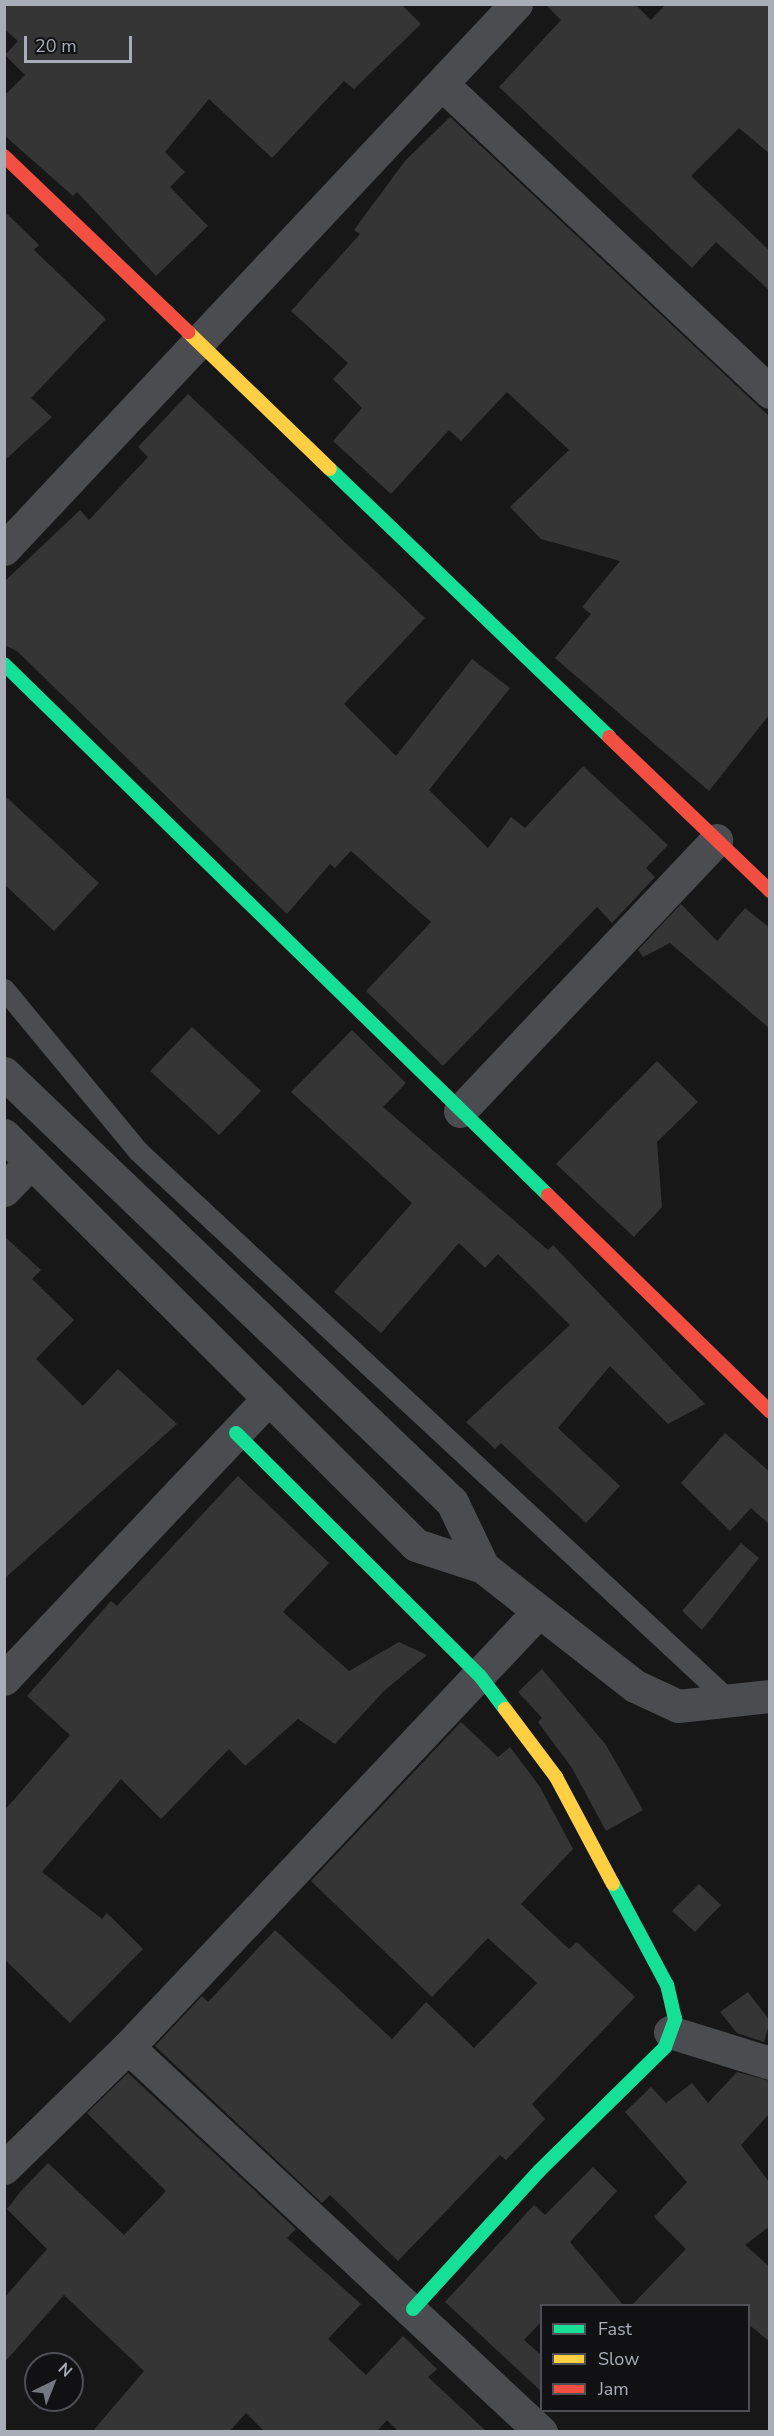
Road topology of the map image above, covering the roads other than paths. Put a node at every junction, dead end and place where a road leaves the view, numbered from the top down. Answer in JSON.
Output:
{"nodes":[{"id":1,"x":516,"y":4,"type":"edge"},
{"id":2,"x":441,"y":84,"type":"junction"},
{"id":3,"x":4,"y":156,"type":"edge"},
{"id":4,"x":202,"y":345,"type":"junction"},
{"id":5,"x":770,"y":393,"type":"edge"},
{"id":6,"x":4,"y":549,"type":"edge"},
{"id":7,"x":4,"y":664,"type":"edge"},
{"id":8,"x":716,"y":840,"type":"junction"},
{"id":9,"x":770,"y":891,"type":"edge"},
{"id":10,"x":4,"y":988,"type":"edge"},
{"id":11,"x":4,"y":1074,"type":"edge"},
{"id":12,"x":460,"y":1111,"type":"junction"},
{"id":13,"x":4,"y":1135,"type":"edge"},
{"id":14,"x":31,"y":1162,"type":"junction"},
{"id":15,"x":4,"y":1190,"type":"edge"},
{"id":16,"x":269,"y":1398,"type":"junction"},
{"id":17,"x":770,"y":1412,"type":"edge"},
{"id":18,"x":236,"y":1432,"type":"junction"},
{"id":19,"x":483,"y":1567,"type":"junction"},
{"id":20,"x":539,"y":1611,"type":"junction"},
{"id":21,"x":480,"y":1676,"type":"junction"},
{"id":22,"x":4,"y":1679,"type":"edge"},
{"id":23,"x":770,"y":1696,"type":"edge"},
{"id":24,"x":730,"y":1702,"type":"junction"},
{"id":25,"x":670,"y":2032,"type":"junction"},
{"id":26,"x":128,"y":2047,"type":"junction"},
{"id":27,"x":770,"y":2063,"type":"edge"},
{"id":28,"x":4,"y":2168,"type":"edge"},
{"id":29,"x":413,"y":2309,"type":"junction"},
{"id":30,"x":541,"y":2432,"type":"edge"}],
"edges":[{"from":1,"to":2,"type":"street"},
{"from":2,"to":4,"type":"street"},
{"from":2,"to":5,"type":"street"},
{"from":3,"to":4,"type":"street"},
{"from":4,"to":6,"type":"street"},
{"from":4,"to":8,"type":"street"},
{"from":7,"to":12,"type":"street"},
{"from":8,"to":9,"type":"street"},
{"from":8,"to":12,"type":"street"},
{"from":10,"to":24,"type":"lane"},
{"from":11,"to":19,"type":"street"},
{"from":12,"to":17,"type":"street"},
{"from":13,"to":14,"type":"street"},
{"from":14,"to":15,"type":"street"},
{"from":14,"to":16,"type":"street"},
{"from":16,"to":18,"type":"street"},
{"from":16,"to":19,"type":"street"},
{"from":18,"to":21,"type":"street"},
{"from":18,"to":22,"type":"street"},
{"from":19,"to":20,"type":"street"},
{"from":20,"to":21,"type":"street"},
{"from":20,"to":24,"type":"street"},
{"from":21,"to":25,"type":"street"},
{"from":21,"to":26,"type":"street"},
{"from":23,"to":24,"type":"street"},
{"from":25,"to":27,"type":"street"},
{"from":25,"to":29,"type":"street"},
{"from":26,"to":28,"type":"street"},
{"from":26,"to":29,"type":"street"},
{"from":29,"to":30,"type":"street"}]}
